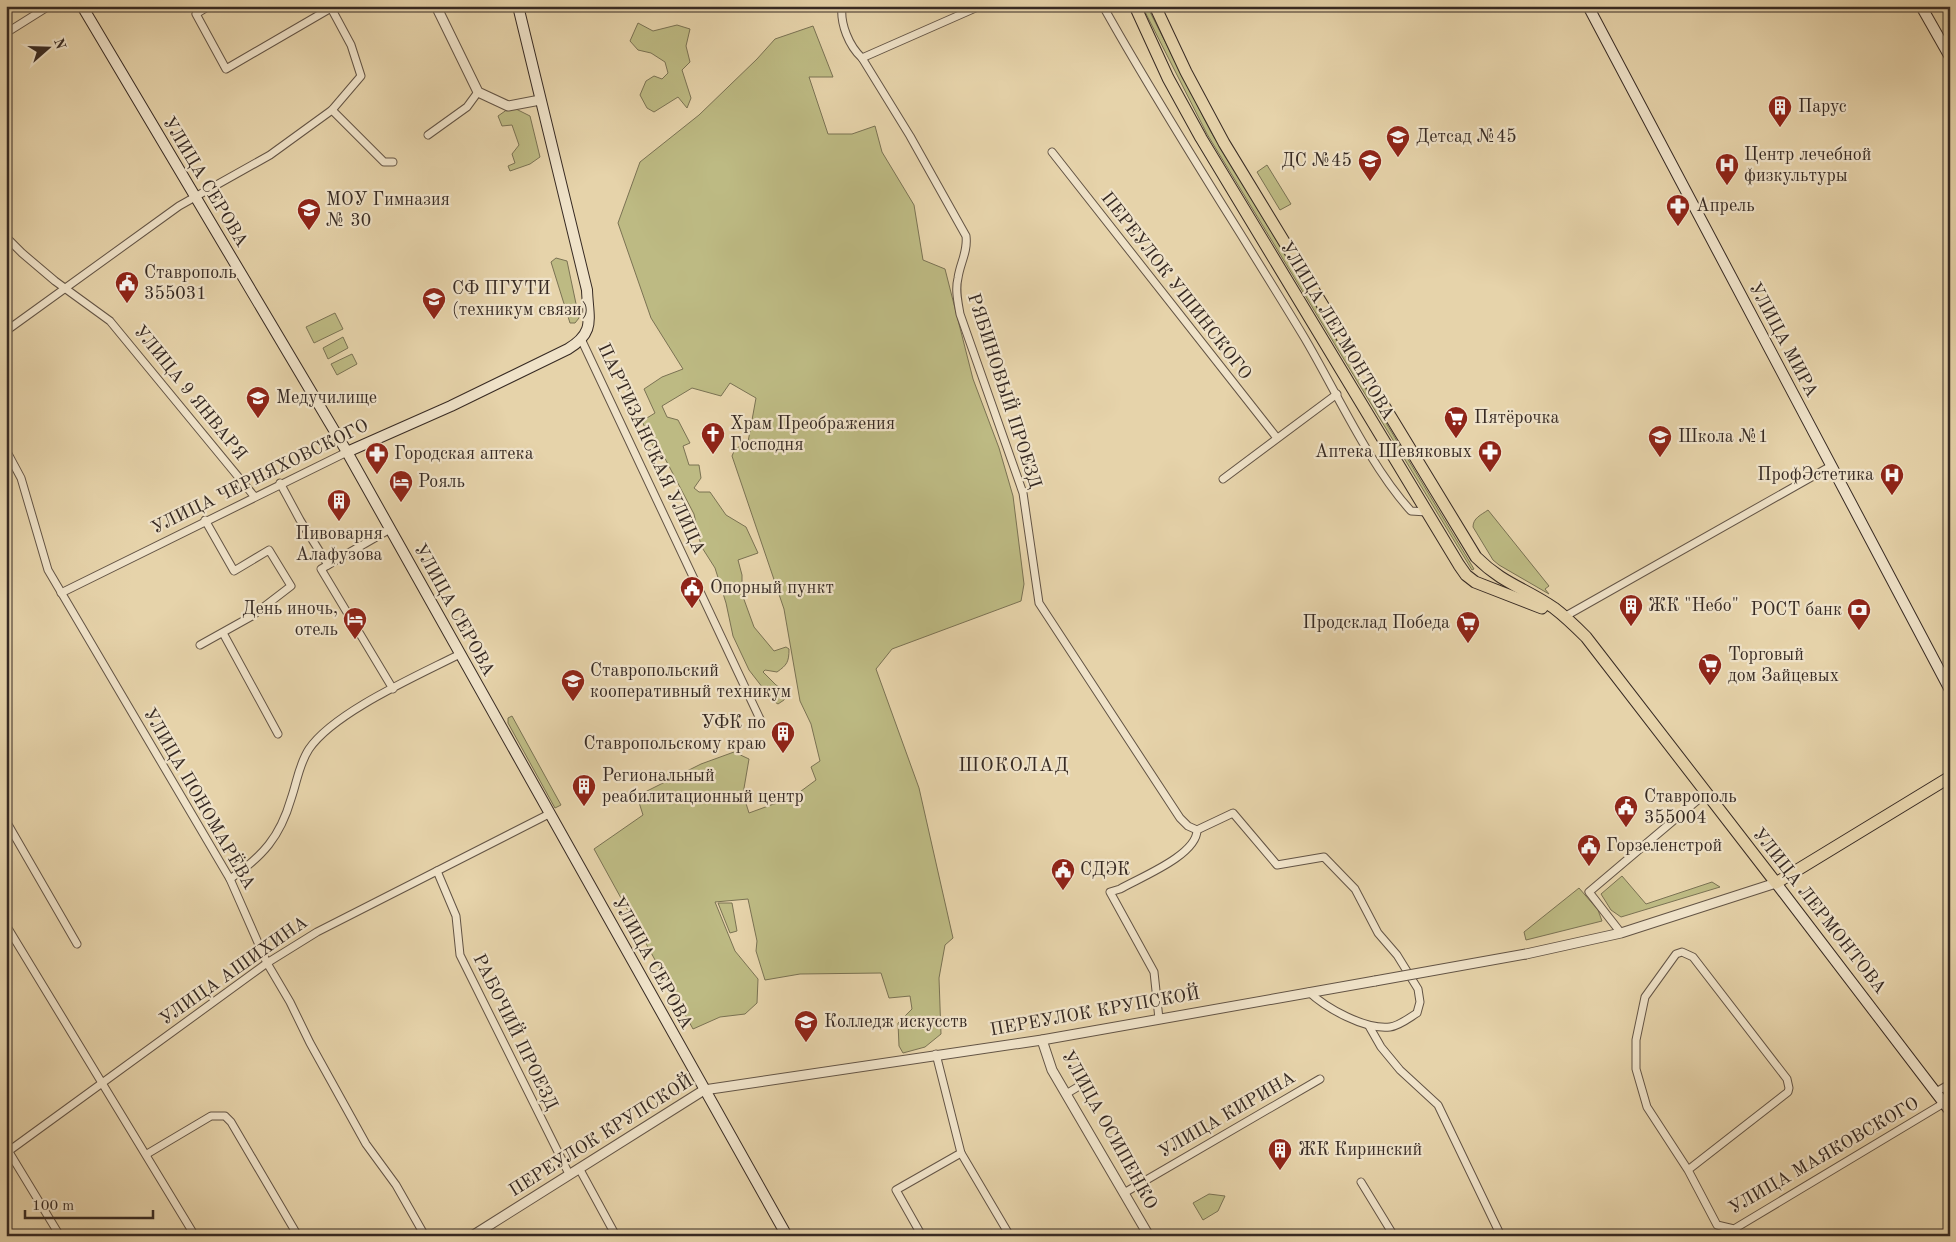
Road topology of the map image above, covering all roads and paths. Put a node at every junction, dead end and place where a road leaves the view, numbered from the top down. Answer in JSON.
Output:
{"nodes":[{"id":1,"x":49,"y":6,"type":"edge"},
{"id":2,"x":82,"y":6,"type":"edge"},
{"id":3,"x":209,"y":6,"type":"edge"},
{"id":4,"x":436,"y":6,"type":"edge"},
{"id":5,"x":518,"y":6,"type":"edge"},
{"id":6,"x":842,"y":6,"type":"edge"},
{"id":7,"x":980,"y":6,"type":"edge"},
{"id":8,"x":1103,"y":6,"type":"edge"},
{"id":9,"x":1135,"y":6,"type":"edge"},
{"id":10,"x":1155,"y":6,"type":"edge"},
{"id":11,"x":1588,"y":6,"type":"edge"},
{"id":12,"x":1921,"y":6,"type":"edge"},
{"id":13,"x":331,"y":7,"type":"edge"},
{"id":14,"x":6,"y":33,"type":"edge"},
{"id":15,"x":862,"y":58,"type":"junction"},
{"id":16,"x":1950,"y":58,"type":"edge"},
{"id":17,"x":478,"y":92,"type":"junction"},
{"id":18,"x":540,"y":100,"type":"junction"},
{"id":19,"x":332,"y":110,"type":"junction"},
{"id":20,"x":428,"y":135,"type":"dead end"},
{"id":21,"x":1052,"y":152,"type":"dead end"},
{"id":22,"x":393,"y":162,"type":"dead end"},
{"id":23,"x":195,"y":198,"type":"junction"},
{"id":24,"x":6,"y":237,"type":"edge"},
{"id":25,"x":66,"y":287,"type":"junction"},
{"id":26,"x":6,"y":331,"type":"edge"},
{"id":27,"x":582,"y":341,"type":"junction"},
{"id":28,"x":1337,"y":394,"type":"junction"},
{"id":29,"x":1277,"y":438,"type":"junction"},
{"id":30,"x":6,"y":450,"type":"edge"},
{"id":31,"x":347,"y":452,"type":"junction"},
{"id":32,"x":1831,"y":466,"type":"junction"},
{"id":33,"x":1222,"y":479,"type":"dead end"},
{"id":34,"x":280,"y":483,"type":"junction"},
{"id":35,"x":254,"y":496,"type":"junction"},
{"id":36,"x":1427,"y":512,"type":"junction"},
{"id":37,"x":205,"y":520,"type":"junction"},
{"id":38,"x":390,"y":529,"type":"junction"},
{"id":39,"x":1476,"y":556,"type":"junction"},
{"id":40,"x":328,"y":565,"type":"junction"},
{"id":41,"x":1459,"y":565,"type":"junction"},
{"id":42,"x":61,"y":593,"type":"junction"},
{"id":43,"x":1564,"y":617,"type":"junction"},
{"id":44,"x":223,"y":633,"type":"junction"},
{"id":45,"x":200,"y":644,"type":"dead end"},
{"id":46,"x":460,"y":654,"type":"junction"},
{"id":47,"x":393,"y":689,"type":"junction"},
{"id":48,"x":1950,"y":690,"type":"edge"},
{"id":49,"x":760,"y":719,"type":"dead end"},
{"id":50,"x":278,"y":734,"type":"dead end"},
{"id":51,"x":1950,"y":777,"type":"edge"},
{"id":52,"x":1706,"y":793,"type":"junction"},
{"id":53,"x":549,"y":814,"type":"junction"},
{"id":54,"x":6,"y":821,"type":"edge"},
{"id":55,"x":1197,"y":830,"type":"junction"},
{"id":56,"x":437,"y":871,"type":"junction"},
{"id":57,"x":230,"y":878,"type":"junction"},
{"id":58,"x":1776,"y":883,"type":"junction"},
{"id":59,"x":6,"y":925,"type":"edge"},
{"id":60,"x":1621,"y":933,"type":"junction"},
{"id":61,"x":77,"y":944,"type":"dead end"},
{"id":62,"x":266,"y":963,"type":"junction"},
{"id":63,"x":1309,"y":992,"type":"junction"},
{"id":64,"x":1159,"y":1019,"type":"junction"},
{"id":65,"x":1369,"y":1026,"type":"junction"},
{"id":66,"x":1042,"y":1040,"type":"junction"},
{"id":67,"x":936,"y":1054,"type":"junction"},
{"id":68,"x":1320,"y":1079,"type":"dead end"},
{"id":69,"x":103,"y":1083,"type":"junction"},
{"id":70,"x":1950,"y":1084,"type":"edge"},
{"id":71,"x":1081,"y":1085,"type":"dead end"},
{"id":72,"x":704,"y":1090,"type":"junction"},
{"id":73,"x":1936,"y":1092,"type":"junction"},
{"id":74,"x":1066,"y":1094,"type":"junction"},
{"id":75,"x":1947,"y":1107,"type":"edge"},
{"id":76,"x":7,"y":1150,"type":"edge"},
{"id":77,"x":961,"y":1153,"type":"junction"},
{"id":78,"x":146,"y":1154,"type":"junction"},
{"id":79,"x":579,"y":1168,"type":"junction"},
{"id":80,"x":1688,"y":1170,"type":"junction"},
{"id":81,"x":569,"y":1174,"type":"junction"},
{"id":82,"x":1361,"y":1182,"type":"dead end"},
{"id":83,"x":1124,"y":1193,"type":"junction"},
{"id":84,"x":60,"y":1236,"type":"edge"},
{"id":85,"x":195,"y":1236,"type":"edge"},
{"id":86,"x":298,"y":1236,"type":"edge"},
{"id":87,"x":425,"y":1236,"type":"edge"},
{"id":88,"x":472,"y":1236,"type":"edge"},
{"id":89,"x":616,"y":1236,"type":"edge"},
{"id":90,"x":787,"y":1236,"type":"edge"},
{"id":91,"x":922,"y":1236,"type":"edge"},
{"id":92,"x":1010,"y":1236,"type":"edge"},
{"id":93,"x":1149,"y":1236,"type":"edge"},
{"id":94,"x":1394,"y":1236,"type":"edge"},
{"id":95,"x":1501,"y":1236,"type":"edge"}],
"edges":[{"from":1,"to":14,"type":"street"},
{"from":2,"to":23,"type":"main road","name":"УЛИЦА СЕРОВА"},
{"from":3,"to":13,"type":"street"},
{"from":4,"to":17,"type":"street"},
{"from":5,"to":18,"type":"main road","name":"ПАРТИЗАНСКАЯ УЛИЦА"},
{"from":6,"to":15,"type":"street","name":"РЯБИНОВЫЙ ПРОЕЗД"},
{"from":7,"to":15,"type":"street"},
{"from":8,"to":28,"type":"street"},
{"from":9,"to":36,"type":"main road","name":"УЛИЦА ЛЕРМОНТОВА"},
{"from":10,"to":39,"type":"main road","name":"УЛИЦА ЛЕРМОНТОВА"},
{"from":11,"to":32,"type":"main road","name":"УЛИЦА МИРА"},
{"from":12,"to":16,"type":"main road"},
{"from":13,"to":19,"type":"street"},
{"from":15,"to":55,"type":"street","name":"РЯБИНОВЫЙ ПРОЕЗД"},
{"from":17,"to":18,"type":"street"},
{"from":17,"to":20,"type":"street"},
{"from":18,"to":27,"type":"main road","name":"ПАРТИЗАНСКАЯ УЛИЦА"},
{"from":19,"to":22,"type":"street"},
{"from":19,"to":23,"type":"street"},
{"from":21,"to":29,"type":"street","name":"ПЕРЕУЛОК УШИНСКОГО"},
{"from":23,"to":25,"type":"street"},
{"from":23,"to":31,"type":"main road","name":"УЛИЦА СЕРОВА"},
{"from":24,"to":25,"type":"street","name":"УЛИЦА 9 ЯНВАРЯ"},
{"from":25,"to":26,"type":"street"},
{"from":25,"to":35,"type":"street","name":"УЛИЦА 9 ЯНВАРЯ"},
{"from":27,"to":31,"type":"main road","name":"УЛИЦА ЧЕРНЯХОВСКОГО"},
{"from":27,"to":49,"type":"street","name":"ПАРТИЗАНСКАЯ УЛИЦА"},
{"from":28,"to":29,"type":"street"},
{"from":28,"to":36,"type":"street"},
{"from":29,"to":33,"type":"street"},
{"from":30,"to":42,"type":"street","name":"УЛИЦА ПОНОМАРЁВА"},
{"from":31,"to":34,"type":"street","name":"УЛИЦА ЧЕРНЯХОВСКОГО"},
{"from":31,"to":38,"type":"main road","name":"УЛИЦА СЕРОВА"},
{"from":32,"to":43,"type":"street"},
{"from":32,"to":48,"type":"main road","name":"УЛИЦА МИРА"},
{"from":34,"to":35,"type":"street","name":"УЛИЦА ЧЕРНЯХОВСКОГО"},
{"from":34,"to":40,"type":"street"},
{"from":35,"to":37,"type":"street","name":"УЛИЦА ЧЕРНЯХОВСКОГО"},
{"from":36,"to":41,"type":"main road","name":"УЛИЦА ЛЕРМОНТОВА"},
{"from":37,"to":42,"type":"street","name":"УЛИЦА ЧЕРНЯХОВСКОГО"},
{"from":37,"to":44,"type":"street"},
{"from":38,"to":40,"type":"street"},
{"from":38,"to":46,"type":"main road","name":"УЛИЦА СЕРОВА"},
{"from":39,"to":41,"type":"main road"},
{"from":39,"to":43,"type":"main road","name":"УЛИЦА ЛЕРМОНТОВА"},
{"from":40,"to":47,"type":"street"},
{"from":41,"to":43,"type":"main road","name":"УЛИЦА ЛЕРМОНТОВА"},
{"from":42,"to":57,"type":"street","name":"УЛИЦА ПОНОМАРЁВА"},
{"from":43,"to":52,"type":"main road","name":"УЛИЦА ЛЕРМОНТОВА"},
{"from":44,"to":45,"type":"street"},
{"from":44,"to":50,"type":"street"},
{"from":46,"to":47,"type":"street"},
{"from":46,"to":53,"type":"main road","name":"УЛИЦА СЕРОВА"},
{"from":47,"to":57,"type":"street"},
{"from":51,"to":58,"type":"main road"},
{"from":52,"to":58,"type":"main road","name":"УЛИЦА ЛЕРМОНТОВА"},
{"from":52,"to":60,"type":"street"},
{"from":53,"to":56,"type":"street","name":"УЛИЦА АШИХИНА"},
{"from":53,"to":72,"type":"main road","name":"УЛИЦА СЕРОВА"},
{"from":54,"to":61,"type":"street"},
{"from":55,"to":64,"type":"street"},
{"from":55,"to":65,"type":"street"},
{"from":56,"to":62,"type":"street","name":"УЛИЦА АШИХИНА"},
{"from":56,"to":81,"type":"street","name":"РАБОЧИЙ ПРОЕЗД"},
{"from":57,"to":62,"type":"street","name":"УЛИЦА ПОНОМАРЁВА"},
{"from":58,"to":60,"type":"street"},
{"from":58,"to":73,"type":"main road","name":"УЛИЦА ЛЕРМОНТОВА"},
{"from":59,"to":69,"type":"street"},
{"from":60,"to":63,"type":"street","name":"ПЕРЕУЛОК КРУПСКОЙ","bridge":true},
{"from":62,"to":69,"type":"street","name":"УЛИЦА АШИХИНА"},
{"from":62,"to":87,"type":"street","name":"УЛИЦА ПОНОМАРЁВА"},
{"from":63,"to":64,"type":"street","name":"ПЕРЕУЛОК КРУПСКОЙ"},
{"from":63,"to":65,"type":"street"},
{"from":64,"to":66,"type":"street","name":"ПЕРЕУЛОК КРУПСКОЙ"},
{"from":65,"to":95,"type":"street"},
{"from":66,"to":67,"type":"street","name":"ПЕРЕУЛОК КРУПСКОЙ"},
{"from":66,"to":74,"type":"street","name":"УЛИЦА ОСИПЕНКО"},
{"from":67,"to":72,"type":"street","name":"ПЕРЕУЛОК КРУПСКОЙ"},
{"from":67,"to":77,"type":"street"},
{"from":68,"to":83,"type":"street","name":"УЛИЦА КИРИНА"},
{"from":69,"to":76,"type":"street","name":"УЛИЦА АШИХИНА"},
{"from":69,"to":78,"type":"street"},
{"from":70,"to":73,"type":"street","name":"УЛИЦА МАЯКОВСКОГО"},
{"from":71,"to":74,"type":"street"},
{"from":72,"to":79,"type":"street","name":"ПЕРЕУЛОК КРУПСКОЙ"},
{"from":72,"to":90,"type":"main road","name":"УЛИЦА СЕРОВА"},
{"from":73,"to":75,"type":"main road","name":"УЛИЦА ЛЕРМОНТОВА"},
{"from":74,"to":83,"type":"street","name":"УЛИЦА ОСИПЕНКО"},
{"from":75,"to":80,"type":"street","name":"УЛИЦА МАЯКОВСКОГО"},
{"from":76,"to":84,"type":"street"},
{"from":77,"to":91,"type":"street"},
{"from":77,"to":92,"type":"street"},
{"from":78,"to":85,"type":"street"},
{"from":78,"to":86,"type":"street"},
{"from":79,"to":81,"type":"street","name":"ПЕРЕУЛОК КРУПСКОЙ"},
{"from":79,"to":89,"type":"street"},
{"from":80,"to":80,"type":"street"},
{"from":81,"to":88,"type":"street","name":"ПЕРЕУЛОК КРУПСКОЙ"},
{"from":82,"to":94,"type":"street"},
{"from":83,"to":93,"type":"street","name":"УЛИЦА ОСИПЕНКО"}]}
